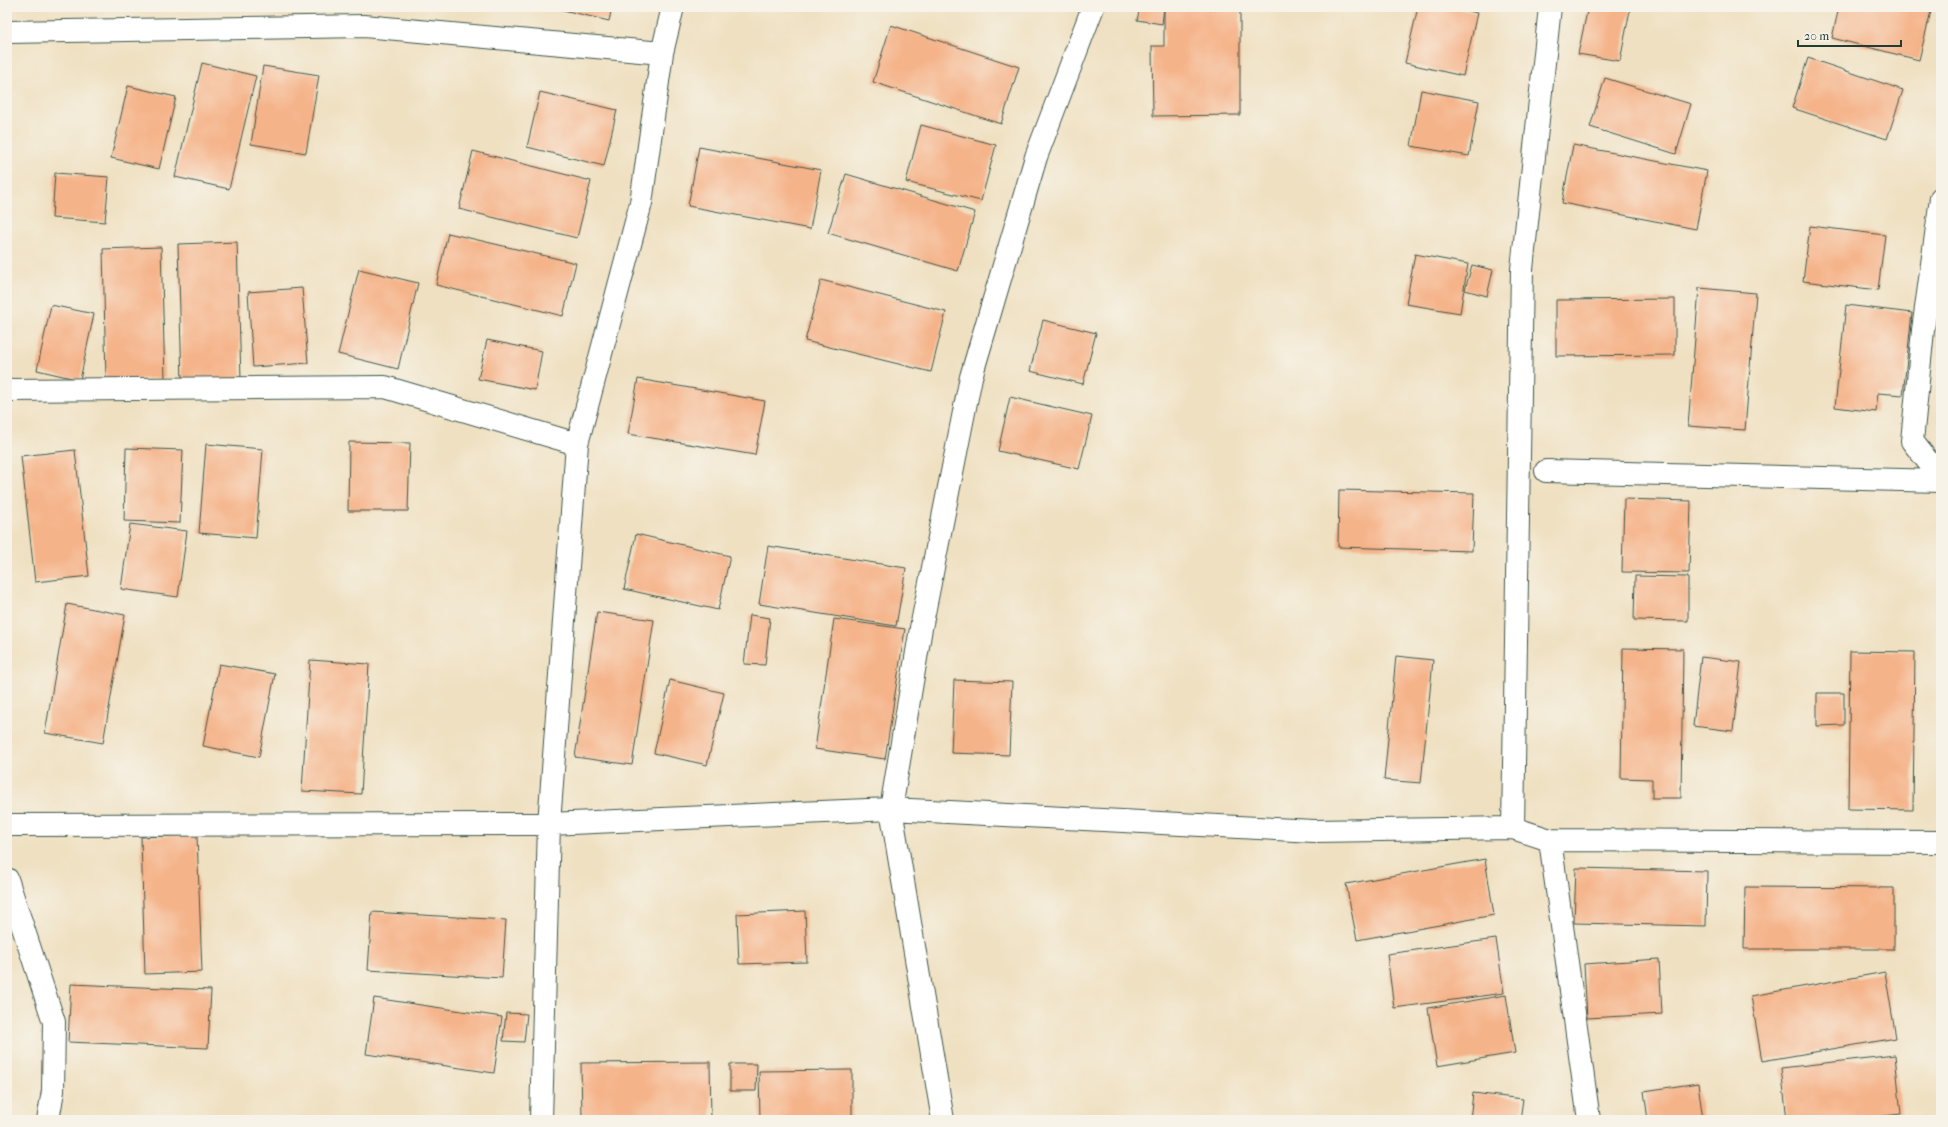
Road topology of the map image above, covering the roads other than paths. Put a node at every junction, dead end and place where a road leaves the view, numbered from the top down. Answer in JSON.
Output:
{"nodes":[{"id":1,"x":673,"y":7,"type":"edge"},
{"id":2,"x":1093,"y":7,"type":"edge"},
{"id":3,"x":1550,"y":7,"type":"edge"},
{"id":4,"x":7,"y":32,"type":"edge"},
{"id":5,"x":662,"y":53,"type":"junction"},
{"id":6,"x":1941,"y":198,"type":"edge"},
{"id":7,"x":7,"y":390,"type":"edge"},
{"id":8,"x":577,"y":444,"type":"junction"},
{"id":9,"x":1546,"y":471,"type":"dead end"},
{"id":10,"x":1941,"y":479,"type":"edge"},
{"id":11,"x":891,"y":809,"type":"junction"},
{"id":12,"x":549,"y":824,"type":"junction"},
{"id":13,"x":7,"y":825,"type":"edge"},
{"id":14,"x":1513,"y":828,"type":"junction"},
{"id":15,"x":1550,"y":840,"type":"junction"},
{"id":16,"x":1941,"y":842,"type":"edge"},
{"id":17,"x":7,"y":879,"type":"edge"},
{"id":18,"x":48,"y":1120,"type":"edge"},
{"id":19,"x":541,"y":1120,"type":"edge"},
{"id":20,"x":944,"y":1120,"type":"edge"},
{"id":21,"x":1589,"y":1120,"type":"edge"}],
"edges":[{"from":1,"to":5,"type":"street"},
{"from":2,"to":11,"type":"street"},
{"from":3,"to":14,"type":"street"},
{"from":4,"to":5,"type":"street"},
{"from":5,"to":8,"type":"street"},
{"from":6,"to":10,"type":"street"},
{"from":7,"to":8,"type":"street"},
{"from":8,"to":12,"type":"street"},
{"from":9,"to":10,"type":"street"},
{"from":11,"to":12,"type":"street"},
{"from":11,"to":14,"type":"street"},
{"from":11,"to":20,"type":"street"},
{"from":12,"to":13,"type":"street"},
{"from":12,"to":19,"type":"street"},
{"from":14,"to":15,"type":"street"},
{"from":15,"to":16,"type":"street"},
{"from":15,"to":21,"type":"street"},
{"from":17,"to":18,"type":"street"}]}
